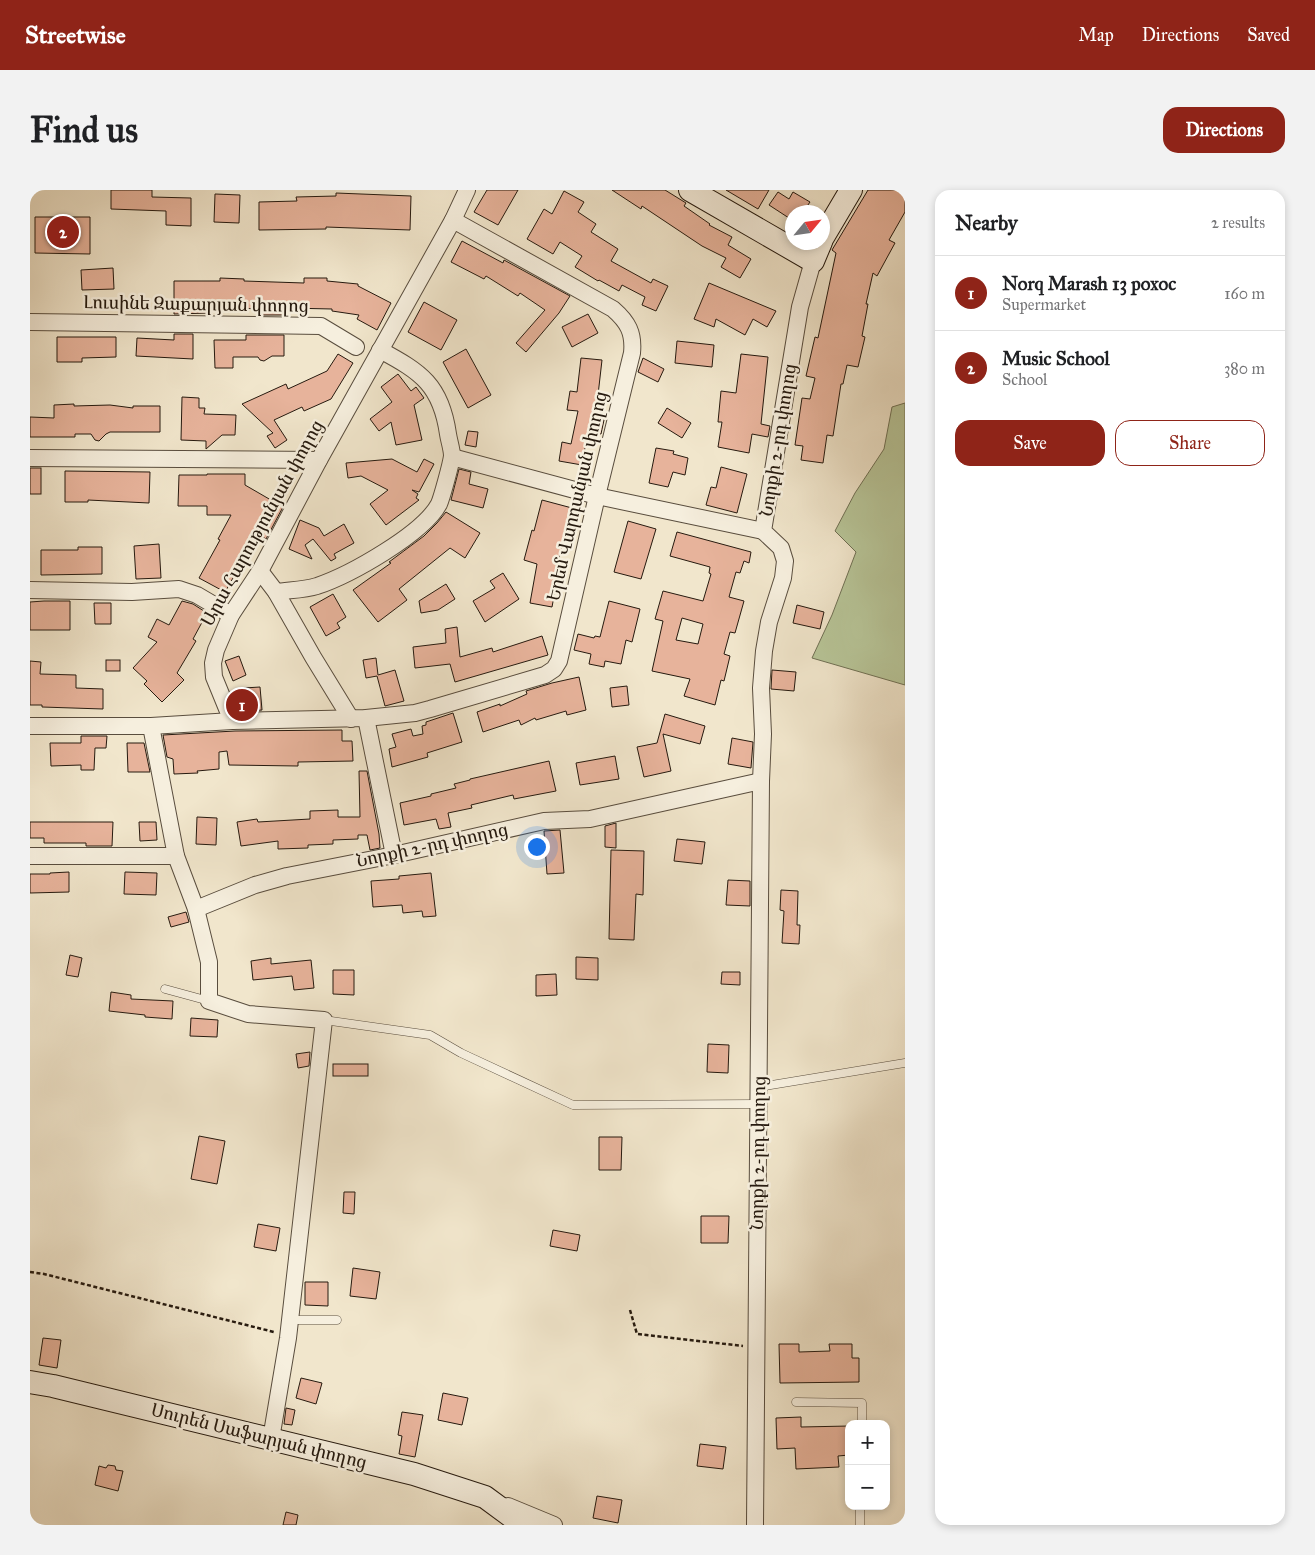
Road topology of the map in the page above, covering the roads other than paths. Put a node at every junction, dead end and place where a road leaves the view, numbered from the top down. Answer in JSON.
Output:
{"nodes":[{"id":1,"x":467,"y":190,"type":"edge"},
{"id":2,"x":690,"y":190,"type":"edge"},
{"id":3,"x":851,"y":190,"type":"edge"},
{"id":4,"x":453,"y":220,"type":"junction"},
{"id":5,"x":830,"y":228,"type":"edge"},
{"id":6,"x":785,"y":233,"type":"edge"},
{"id":7,"x":818,"y":250,"type":"edge"},
{"id":8,"x":30,"y":322,"type":"edge"},
{"id":9,"x":356,"y":347,"type":"dead end"},
{"id":10,"x":380,"y":350,"type":"junction"},
{"id":11,"x":452,"y":457,"type":"junction"},
{"id":12,"x":30,"y":458,"type":"edge"},
{"id":13,"x":319,"y":460,"type":"junction"},
{"id":14,"x":597,"y":496,"type":"junction"},
{"id":15,"x":763,"y":531,"type":"junction"},
{"id":16,"x":260,"y":571,"type":"junction"},
{"id":17,"x":30,"y":590,"type":"edge"},
{"id":18,"x":276,"y":592,"type":"junction"},
{"id":19,"x":231,"y":615,"type":"junction"},
{"id":20,"x":358,"y":718,"type":"junction"},
{"id":21,"x":232,"y":721,"type":"junction"},
{"id":22,"x":30,"y":726,"type":"edge"},
{"id":23,"x":151,"y":726,"type":"junction"},
{"id":24,"x":761,"y":781,"type":"junction"},
{"id":25,"x":394,"y":855,"type":"junction"},
{"id":26,"x":30,"y":856,"type":"edge"},
{"id":27,"x":176,"y":856,"type":"junction"},
{"id":28,"x":196,"y":909,"type":"junction"},
{"id":29,"x":165,"y":988,"type":"dead end"},
{"id":30,"x":209,"y":1001,"type":"junction"},
{"id":31,"x":324,"y":1020,"type":"junction"},
{"id":32,"x":905,"y":1063,"type":"edge"},
{"id":33,"x":759,"y":1087,"type":"junction"},
{"id":34,"x":758,"y":1104,"type":"junction"},
{"id":35,"x":337,"y":1320,"type":"dead end"},
{"id":36,"x":289,"y":1328,"type":"junction"},
{"id":37,"x":30,"y":1382,"type":"edge"},
{"id":38,"x":796,"y":1402,"type":"dead end"},
{"id":39,"x":862,"y":1420,"type":"edge"},
{"id":40,"x":271,"y":1439,"type":"junction"},
{"id":41,"x":485,"y":1497,"type":"junction"},
{"id":42,"x":860,"y":1510,"type":"edge"},
{"id":43,"x":523,"y":1525,"type":"edge"},
{"id":44,"x":554,"y":1525,"type":"edge"},
{"id":45,"x":755,"y":1525,"type":"edge"},
{"id":46,"x":860,"y":1525,"type":"edge"}],
"edges":[{"from":1,"to":4,"type":"street","name":"Արա Հարությունյան փողոց"},
{"from":2,"to":6,"type":"main road"},
{"from":3,"to":5,"type":"main road","name":"Նորքի 2-րդ փողոց"},
{"from":4,"to":10,"type":"street","name":"Արա Հարությունյան փողոց"},
{"from":4,"to":14,"type":"street","name":"Երեմ Վարդանյան փողոց"},
{"from":7,"to":15,"type":"street","name":"Նորքի 2-րդ փողոց"},
{"from":8,"to":9,"type":"street","name":"Լուսինե Զաքարյան փողոց"},
{"from":10,"to":11,"type":"street"},
{"from":10,"to":13,"type":"street","name":"Արա Հարությունյան փողոց"},
{"from":11,"to":14,"type":"street"},
{"from":11,"to":18,"type":"street"},
{"from":12,"to":13,"type":"street"},
{"from":13,"to":16,"type":"street","name":"Արա Հարությունյան փողոց"},
{"from":14,"to":15,"type":"street"},
{"from":14,"to":20,"type":"street","name":"Երեմ Վարդանյան փողոց"},
{"from":15,"to":24,"type":"street","name":"Նորքի 2-րդ փողոց"},
{"from":16,"to":18,"type":"street"},
{"from":16,"to":19,"type":"street","name":"Արա Հարությունյան փողոց"},
{"from":17,"to":19,"type":"street"},
{"from":18,"to":20,"type":"street"},
{"from":19,"to":21,"type":"street","name":"Արա Հարությունյան փողոց"},
{"from":20,"to":21,"type":"street"},
{"from":20,"to":25,"type":"street"},
{"from":21,"to":23,"type":"street"},
{"from":22,"to":23,"type":"street"},
{"from":23,"to":27,"type":"street"},
{"from":24,"to":25,"type":"street","name":"Նորքի 2-րդ փողոց"},
{"from":24,"to":33,"type":"street","name":"Նորքի 2-րդ փողոց"},
{"from":25,"to":28,"type":"street","name":"Նորքի 2-րդ փողոց"},
{"from":26,"to":27,"type":"street"},
{"from":27,"to":28,"type":"street"},
{"from":28,"to":30,"type":"street"},
{"from":29,"to":30,"type":"lane"},
{"from":30,"to":31,"type":"street"},
{"from":31,"to":34,"type":"lane"},
{"from":31,"to":36,"type":"street"},
{"from":32,"to":33,"type":"lane"},
{"from":33,"to":34,"type":"street","name":"Նորքի 2-րդ փողոց"},
{"from":34,"to":45,"type":"street","name":"Նորքի 2-րդ փողոց"},
{"from":35,"to":36,"type":"lane"},
{"from":36,"to":40,"type":"street"},
{"from":37,"to":40,"type":"main road","name":"Սուրեն Սաֆարյան փողոց"},
{"from":38,"to":39,"type":"lane"},
{"from":40,"to":41,"type":"main road","name":"Սուրեն Սաֆարյան փողոց"},
{"from":41,"to":43,"type":"main road"},
{"from":41,"to":44,"type":"street"},
{"from":42,"to":46,"type":"lane"}]}
